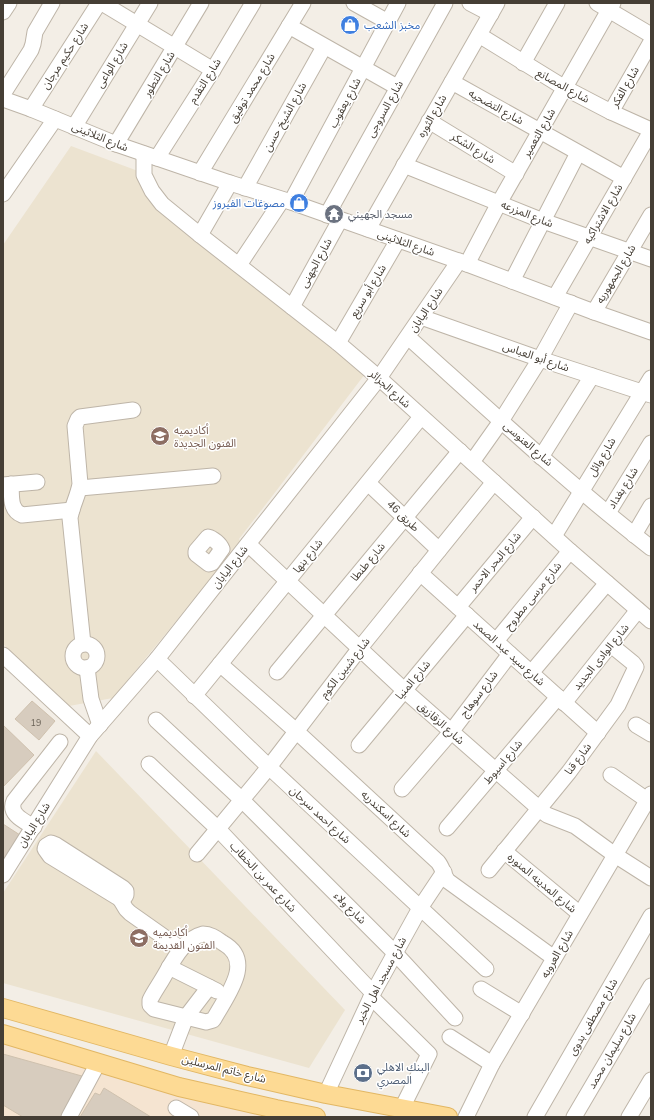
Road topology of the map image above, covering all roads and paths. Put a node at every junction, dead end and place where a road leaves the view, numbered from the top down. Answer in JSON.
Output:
{"nodes":[{"id":1,"x":9,"y":3,"type":"edge"},
{"id":2,"x":52,"y":3,"type":"edge"},
{"id":3,"x":99,"y":3,"type":"edge"},
{"id":4,"x":102,"y":3,"type":"edge"},
{"id":5,"x":150,"y":3,"type":"edge"},
{"id":6,"x":201,"y":3,"type":"edge"},
{"id":7,"x":253,"y":3,"type":"edge"},
{"id":8,"x":303,"y":3,"type":"edge"},
{"id":9,"x":354,"y":3,"type":"edge"},
{"id":10,"x":398,"y":3,"type":"edge"},
{"id":11,"x":445,"y":3,"type":"edge"},
{"id":12,"x":470,"y":3,"type":"edge"},
{"id":13,"x":557,"y":3,"type":"edge"},
{"id":14,"x":606,"y":5,"type":"edge"},
{"id":15,"x":494,"y":9,"type":"edge"},
{"id":16,"x":3,"y":12,"type":"edge"},
{"id":17,"x":388,"y":22,"type":"junction"},
{"id":18,"x":137,"y":24,"type":"junction"},
{"id":19,"x":289,"y":26,"type":"junction"},
{"id":20,"x":479,"y":35,"type":"junction"},
{"id":21,"x":651,"y":35,"type":"edge"},
{"id":22,"x":651,"y":42,"type":"edge"},
{"id":23,"x":175,"y":47,"type":"junction"},
{"id":24,"x":324,"y":47,"type":"junction"},
{"id":25,"x":523,"y":63,"type":"junction"},
{"id":26,"x":363,"y":68,"type":"junction"},
{"id":27,"x":212,"y":70,"type":"junction"},
{"id":28,"x":452,"y":82,"type":"junction"},
{"id":29,"x":397,"y":87,"type":"junction"},
{"id":30,"x":565,"y":88,"type":"junction"},
{"id":31,"x":3,"y":94,"type":"edge"},
{"id":32,"x":3,"y":98,"type":"edge"},
{"id":33,"x":31,"y":108,"type":"junction"},
{"id":34,"x":610,"y":112,"type":"junction"},
{"id":35,"x":55,"y":119,"type":"junction"},
{"id":36,"x":429,"y":121,"type":"junction"},
{"id":37,"x":74,"y":127,"type":"junction"},
{"id":38,"x":540,"y":131,"type":"junction"},
{"id":39,"x":651,"y":131,"type":"edge"},
{"id":40,"x":116,"y":144,"type":"junction"},
{"id":41,"x":578,"y":153,"type":"junction"},
{"id":42,"x":150,"y":156,"type":"junction"},
{"id":43,"x":404,"y":165,"type":"junction"},
{"id":44,"x":200,"y":173,"type":"junction"},
{"id":45,"x":516,"y":174,"type":"junction"},
{"id":46,"x":624,"y":178,"type":"junction"},
{"id":47,"x":230,"y":183,"type":"junction"},
{"id":48,"x":246,"y":188,"type":"junction"},
{"id":49,"x":3,"y":194,"type":"edge"},
{"id":50,"x":287,"y":201,"type":"junction"},
{"id":51,"x":499,"y":203,"type":"junction"},
{"id":52,"x":651,"y":215,"type":"edge"},
{"id":53,"x":333,"y":217,"type":"junction"},
{"id":54,"x":543,"y":221,"type":"junction"},
{"id":55,"x":368,"y":229,"type":"junction"},
{"id":56,"x":200,"y":235,"type":"junction"},
{"id":57,"x":589,"y":238,"type":"junction"},
{"id":58,"x":398,"y":240,"type":"junction"},
{"id":59,"x":629,"y":252,"type":"junction"},
{"id":60,"x":651,"y":259,"type":"edge"},
{"id":61,"x":463,"y":262,"type":"junction"},
{"id":62,"x":239,"y":266,"type":"junction"},
{"id":63,"x":512,"y":280,"type":"junction"},
{"id":64,"x":555,"y":297,"type":"junction"},
{"id":65,"x":571,"y":303,"type":"junction"},
{"id":66,"x":292,"y":307,"type":"junction"},
{"id":67,"x":594,"y":312,"type":"junction"},
{"id":68,"x":421,"y":317,"type":"junction"},
{"id":69,"x":649,"y":327,"type":"edge"},
{"id":70,"x":408,"y":337,"type":"junction"},
{"id":71,"x":338,"y":343,"type":"junction"},
{"id":72,"x":540,"y":359,"type":"junction"},
{"id":73,"x":592,"y":376,"type":"junction"},
{"id":74,"x":379,"y":378,"type":"junction"},
{"id":75,"x":651,"y":378,"type":"edge"},
{"id":76,"x":647,"y":393,"type":"edge"},
{"id":77,"x":133,"y":410,"type":"dead end"},
{"id":78,"x":421,"y":417,"type":"junction"},
{"id":79,"x":501,"y":421,"type":"junction"},
{"id":80,"x":651,"y":442,"type":"edge"},
{"id":81,"x":460,"y":451,"type":"junction"},
{"id":82,"x":541,"y":457,"type":"junction"},
{"id":83,"x":472,"y":462,"type":"junction"},
{"id":84,"x":213,"y":476,"type":"dead end"},
{"id":85,"x":37,"y":482,"type":"dead end"},
{"id":86,"x":494,"y":482,"type":"junction"},
{"id":87,"x":368,"y":483,"type":"junction"},
{"id":88,"x":7,"y":484,"type":"edge"},
{"id":89,"x":80,"y":488,"type":"junction"},
{"id":90,"x":582,"y":491,"type":"junction"},
{"id":91,"x":651,"y":506,"type":"edge"},
{"id":92,"x":72,"y":510,"type":"junction"},
{"id":93,"x":608,"y":513,"type":"junction"},
{"id":94,"x":533,"y":517,"type":"junction"},
{"id":95,"x":405,"y":518,"type":"junction"},
{"id":96,"x":634,"y":535,"type":"junction"},
{"id":97,"x":554,"y":536,"type":"junction"},
{"id":98,"x":248,"y":544,"type":"junction"},
{"id":99,"x":651,"y":548,"type":"edge"},
{"id":100,"x":439,"y":550,"type":"junction"},
{"id":101,"x":570,"y":551,"type":"junction"},
{"id":102,"x":217,"y":556,"type":"dead end"},
{"id":103,"x":230,"y":567,"type":"junction"},
{"id":104,"x":420,"y":573,"type":"junction"},
{"id":105,"x":288,"y":581,"type":"junction"},
{"id":106,"x":607,"y":583,"type":"junction"},
{"id":107,"x":638,"y":610,"type":"junction"},
{"id":108,"x":462,"y":611,"type":"junction"},
{"id":109,"x":325,"y":615,"type":"junction"},
{"id":110,"x":651,"y":620,"type":"edge"},
{"id":111,"x":496,"y":641,"type":"junction"},
{"id":112,"x":611,"y":645,"type":"junction"},
{"id":113,"x":360,"y":648,"type":"junction"},
{"id":114,"x":510,"y":654,"type":"junction"},
{"id":115,"x":3,"y":655,"type":"edge"},
{"id":116,"x":157,"y":659,"type":"junction"},
{"id":117,"x":220,"y":664,"type":"junction"},
{"id":118,"x":277,"y":672,"type":"dead end"},
{"id":119,"x":532,"y":673,"type":"junction"},
{"id":120,"x":404,"y":690,"type":"junction"},
{"id":121,"x":194,"y":696,"type":"junction"},
{"id":122,"x":561,"y":700,"type":"junction"},
{"id":123,"x":156,"y":720,"type":"dead end"},
{"id":124,"x":636,"y":725,"type":"dead end"},
{"id":125,"x":95,"y":730,"type":"junction"},
{"id":126,"x":296,"y":731,"type":"junction"},
{"id":127,"x":451,"y":732,"type":"junction"},
{"id":128,"x":598,"y":733,"type":"junction"},
{"id":129,"x":651,"y":734,"type":"edge"},
{"id":130,"x":60,"y":742,"type":"dead end"},
{"id":131,"x":359,"y":745,"type":"dead end"},
{"id":132,"x":149,"y":764,"type":"dead end"},
{"id":133,"x":269,"y":768,"type":"junction"},
{"id":134,"x":495,"y":771,"type":"junction"},
{"id":135,"x":611,"y":776,"type":"dead end"},
{"id":136,"x":402,"y":789,"type":"dead end"},
{"id":137,"x":649,"y":797,"type":"edge"},
{"id":138,"x":242,"y":800,"type":"junction"},
{"id":139,"x":538,"y":808,"type":"junction"},
{"id":140,"x":447,"y":828,"type":"dead end"},
{"id":141,"x":218,"y":829,"type":"junction"},
{"id":142,"x":31,"y":831,"type":"junction"},
{"id":143,"x":504,"y":851,"type":"junction"},
{"id":144,"x":197,"y":854,"type":"dead end"},
{"id":145,"x":615,"y":855,"type":"junction"},
{"id":146,"x":489,"y":870,"type":"dead end"},
{"id":147,"x":444,"y":872,"type":"junction"},
{"id":148,"x":3,"y":875,"type":"edge"},
{"id":149,"x":651,"y":878,"type":"edge"},
{"id":150,"x":420,"y":908,"type":"junction"},
{"id":151,"x":580,"y":914,"type":"junction"},
{"id":152,"x":651,"y":916,"type":"edge"},
{"id":153,"x":181,"y":949,"type":"junction"},
{"id":154,"x":395,"y":953,"type":"junction"},
{"id":155,"x":554,"y":958,"type":"junction"},
{"id":156,"x":169,"y":967,"type":"junction"},
{"id":157,"x":486,"y":969,"type":"dead end"},
{"id":158,"x":651,"y":986,"type":"edge"},
{"id":159,"x":209,"y":987,"type":"junction"},
{"id":160,"x":481,"y":989,"type":"dead end"},
{"id":161,"x":372,"y":995,"type":"junction"},
{"id":162,"x":227,"y":996,"type":"junction"},
{"id":163,"x":3,"y":1008,"type":"edge"},
{"id":164,"x":522,"y":1014,"type":"junction"},
{"id":165,"x":186,"y":1017,"type":"junction"},
{"id":166,"x":455,"y":1018,"type":"dead end"},
{"id":167,"x":3,"y":1034,"type":"edge"},
{"id":168,"x":450,"y":1037,"type":"dead end"},
{"id":169,"x":176,"y":1057,"type":"junction"},
{"id":170,"x":98,"y":1063,"type":"junction"},
{"id":171,"x":492,"y":1064,"type":"junction"},
{"id":172,"x":222,"y":1069,"type":"junction"},
{"id":173,"x":651,"y":1080,"type":"edge"},
{"id":174,"x":179,"y":1087,"type":"junction"},
{"id":175,"x":326,"y":1094,"type":"junction"},
{"id":176,"x":221,"y":1096,"type":"junction"},
{"id":177,"x":176,"y":1108,"type":"dead end"},
{"id":178,"x":402,"y":1108,"type":"junction"},
{"id":179,"x":269,"y":1113,"type":"edge"},
{"id":180,"x":68,"y":1117,"type":"edge"},
{"id":181,"x":191,"y":1117,"type":"edge"},
{"id":182,"x":316,"y":1117,"type":"edge"},
{"id":183,"x":448,"y":1117,"type":"edge"},
{"id":184,"x":466,"y":1117,"type":"edge"},
{"id":185,"x":536,"y":1117,"type":"edge"},
{"id":186,"x":574,"y":1117,"type":"edge"},
{"id":187,"x":629,"y":1117,"type":"edge"}],
"edges":[{"from":1,"to":16,"type":"street"},
{"from":2,"to":31,"type":"street"},
{"from":3,"to":33,"type":"street","name":"شارع حكيم مرجان"},
{"from":4,"to":18,"type":"street"},
{"from":5,"to":18,"type":"street","name":"شارع الواعى"},
{"from":6,"to":23,"type":"street","name":"شارع التطور"},
{"from":7,"to":27,"type":"street","name":"شارع التقدم"},
{"from":8,"to":19,"type":"street","name":"شارع محمد توفيق"},
{"from":9,"to":17,"type":"street"},
{"from":10,"to":17,"type":"street","name":"شارع يعقوب"},
{"from":11,"to":29,"type":"street","name":"شارع السروجى"},
{"from":12,"to":15,"type":"street"},
{"from":13,"to":25,"type":"street"},
{"from":14,"to":21,"type":"street"},
{"from":14,"to":30,"type":"street","name":"شارع التعمير"},
{"from":15,"to":20,"type":"street","name":"شارع الثوره"},
{"from":17,"to":26,"type":"street","name":"شارع يعقوب"},
{"from":18,"to":23,"type":"street"},
{"from":18,"to":37,"type":"street","name":"شارع الواعى"},
{"from":19,"to":24,"type":"street"},
{"from":19,"to":44,"type":"street","name":"شارع محمد توفيق"},
{"from":20,"to":25,"type":"street","name":"شارع المصانع"},
{"from":20,"to":28,"type":"street","name":"شارع الثوره"},
{"from":22,"to":34,"type":"street","name":"شارع الفكر"},
{"from":23,"to":27,"type":"street"},
{"from":23,"to":40,"type":"street","name":"شارع التطور"},
{"from":24,"to":26,"type":"street"},
{"from":24,"to":48,"type":"street","name":"شارع الشيخ حسن"},
{"from":25,"to":30,"type":"street","name":"شارع المصانع"},
{"from":26,"to":29,"type":"street"},
{"from":26,"to":50,"type":"street","name":"شارع يعقوب"},
{"from":27,"to":42,"type":"street","name":"شارع التقدم"},
{"from":28,"to":36,"type":"street","name":"شارع الثوره"},
{"from":28,"to":38,"type":"street","name":"شارع التضحيه"},
{"from":29,"to":53,"type":"street","name":"شارع السروجى"},
{"from":30,"to":34,"type":"street","name":"شارع المصانع"},
{"from":30,"to":38,"type":"street","name":"شارع التعمير"},
{"from":32,"to":33,"type":"street","name":"شارع الثلاثينى"},
{"from":33,"to":35,"type":"street","name":"شارع الثلاثينى"},
{"from":34,"to":39,"type":"street","name":"شارع المصانع"},
{"from":35,"to":37,"type":"street","name":"شارع الثلاثينى"},
{"from":35,"to":49,"type":"street"},
{"from":36,"to":43,"type":"street","name":"شارع الثوره"},
{"from":36,"to":45,"type":"street","name":"شارع الشكر"},
{"from":37,"to":40,"type":"street","name":"شارع الثلاثينى"},
{"from":38,"to":41,"type":"street","name":"شارع التضحيه"},
{"from":38,"to":45,"type":"street","name":"شارع التعمير"},
{"from":39,"to":46,"type":"street","name":"شارع الاشتراكيه"},
{"from":40,"to":42,"type":"street","name":"شارع الثلاثينى"},
{"from":41,"to":46,"type":"street","name":"شارع التضحيه"},
{"from":41,"to":54,"type":"street"},
{"from":42,"to":44,"type":"street","name":"شارع الثلاثينى"},
{"from":42,"to":56,"type":"street","name":"شارع الجزائر"},
{"from":43,"to":51,"type":"street","name":"شارع المزرعه"},
{"from":43,"to":55,"type":"street","name":"شارع الثوره"},
{"from":44,"to":47,"type":"street","name":"شارع الثلاثينى"},
{"from":45,"to":51,"type":"street","name":"شارع التعمير"},
{"from":46,"to":57,"type":"street","name":"شارع الاشتراكيه"},
{"from":47,"to":48,"type":"street","name":"شارع الثلاثينى"},
{"from":47,"to":56,"type":"street"},
{"from":48,"to":50,"type":"street","name":"شارع الثلاثينى"},
{"from":50,"to":53,"type":"street","name":"شارع الثلاثينى"},
{"from":50,"to":62,"type":"street","name":"شارع يعقوب"},
{"from":51,"to":54,"type":"street","name":"شارع المزرعه"},
{"from":51,"to":61,"type":"street","name":"شارع التعمير"},
{"from":52,"to":59,"type":"street","name":"شارع الجمهوريه"},
{"from":53,"to":55,"type":"street","name":"شارع الثلاثينى"},
{"from":53,"to":66,"type":"street","name":"شارع الجهنى"},
{"from":54,"to":57,"type":"street","name":"شارع المزرعه"},
{"from":54,"to":63,"type":"street"},
{"from":55,"to":58,"type":"street","name":"شارع الثلاثينى"},
{"from":56,"to":62,"type":"street","name":"شارع الجزائر"},
{"from":57,"to":59,"type":"street","name":"شارع المزرعه"},
{"from":57,"to":64,"type":"street","name":"شارع الاشتراكيه"},
{"from":58,"to":61,"type":"street","name":"شارع الثلاثينى"},
{"from":58,"to":71,"type":"street","name":"شارع أبو سريع"},
{"from":59,"to":60,"type":"street","name":"شارع المزرعه"},
{"from":59,"to":67,"type":"street","name":"شارع الجمهوريه"},
{"from":61,"to":63,"type":"street","name":"شارع الثلاثينى"},
{"from":61,"to":68,"type":"street","name":"شارع اليابان"},
{"from":62,"to":66,"type":"street","name":"شارع الجزائر"},
{"from":63,"to":64,"type":"street","name":"شارع الثلاثينى"},
{"from":64,"to":65,"type":"street","name":"شارع الثلاثينى"},
{"from":65,"to":67,"type":"street","name":"شارع الثلاثينى"},
{"from":65,"to":72,"type":"street"},
{"from":66,"to":71,"type":"street","name":"شارع الجزائر"},
{"from":67,"to":69,"type":"street","name":"شارع الثلاثينى"},
{"from":68,"to":70,"type":"street","name":"شارع اليابان"},
{"from":68,"to":72,"type":"street","name":"شارع أبو العباس"},
{"from":70,"to":74,"type":"street","name":"شارع اليابان"},
{"from":70,"to":79,"type":"street","name":"شارع العنوسى"},
{"from":71,"to":74,"type":"street","name":"شارع الجزائر"},
{"from":72,"to":73,"type":"street","name":"شارع أبو العباس"},
{"from":72,"to":79,"type":"street"},
{"from":73,"to":76,"type":"street","name":"شارع أبو العباس"},
{"from":73,"to":82,"type":"street"},
{"from":74,"to":78,"type":"street","name":"شارع الجزائر"},
{"from":74,"to":98,"type":"street","name":"شارع اليابان"},
{"from":75,"to":76,"type":"street","name":"شارع وائل"},
{"from":76,"to":90,"type":"street","name":"شارع وائل"},
{"from":77,"to":89,"type":"street"},
{"from":78,"to":81,"type":"street","name":"شارع الجزائر"},
{"from":78,"to":87,"type":"street","name":"شارع بنها"},
{"from":79,"to":82,"type":"street","name":"شارع العنوسى"},
{"from":79,"to":83,"type":"street"},
{"from":80,"to":93,"type":"street","name":"شارع بغداد"},
{"from":81,"to":83,"type":"street","name":"شارع الجزائر"},
{"from":81,"to":95,"type":"street","name":"شارع طنطا"},
{"from":82,"to":90,"type":"street","name":"شارع العنوسى"},
{"from":83,"to":86,"type":"street","name":"شارع الجزائر"},
{"from":84,"to":89,"type":"street"},
{"from":85,"to":88,"type":"street"},
{"from":86,"to":94,"type":"street","name":"شارع الجزائر"},
{"from":86,"to":100,"type":"street","name":"شارع شبين الكوم"},
{"from":87,"to":95,"type":"street","name":"طريق 46"},
{"from":87,"to":105,"type":"street","name":"شارع بنها"},
{"from":88,"to":92,"type":"street"},
{"from":89,"to":92,"type":"street"},
{"from":90,"to":93,"type":"street","name":"شارع العنوسى"},
{"from":90,"to":97,"type":"street","name":"شارع وائل"},
{"from":91,"to":96,"type":"street"},
{"from":92,"to":125,"type":"street"},
{"from":93,"to":96,"type":"street","name":"شارع العنوسى"},
{"from":94,"to":97,"type":"street","name":"شارع الجزائر"},
{"from":94,"to":108,"type":"street","name":"شارع البحر الاحمر"},
{"from":95,"to":100,"type":"street","name":"طريق 46"},
{"from":95,"to":109,"type":"street","name":"شارع طنطا"},
{"from":96,"to":99,"type":"street","name":"شارع العنوسى"},
{"from":97,"to":101,"type":"street","name":"شارع الجزائر"},
{"from":98,"to":103,"type":"street","name":"شارع اليابان"},
{"from":98,"to":105,"type":"street","name":"شارع الزقازيق"},
{"from":100,"to":104,"type":"street","name":"شارع شبين الكوم"},
{"from":101,"to":106,"type":"street","name":"شارع الجزائر"},
{"from":101,"to":111,"type":"street","name":"شارع مرسى مطروح"},
{"from":102,"to":103,"type":"street"},
{"from":103,"to":116,"type":"street","name":"شارع اليابان"},
{"from":104,"to":108,"type":"street","name":"شارع سيد عبد الصمد"},
{"from":104,"to":113,"type":"street","name":"شارع شبين الكوم"},
{"from":105,"to":109,"type":"street","name":"شارع الزقازيق"},
{"from":105,"to":117,"type":"street","name":"شارع بنها"},
{"from":106,"to":107,"type":"street","name":"شارع الجزائر"},
{"from":106,"to":119,"type":"street"},
{"from":107,"to":110,"type":"street","name":"شارع الجزائر"},
{"from":107,"to":112,"type":"street","name":"شارع الوادى الجديد"},
{"from":108,"to":111,"type":"street","name":"شارع سيد عبد الصمد"},
{"from":108,"to":120,"type":"street","name":"شارع المنيا"},
{"from":109,"to":113,"type":"street","name":"شارع الزقازيق"},
{"from":109,"to":118,"type":"street","name":"شارع طنطا"},
{"from":111,"to":114,"type":"street","name":"شارع سيد عبد الصمد"},
{"from":112,"to":122,"type":"street","name":"شارع الوادى الجديد"},
{"from":112,"to":128,"type":"street","name":"شارع قنا"},
{"from":113,"to":120,"type":"street","name":"شارع الزقازيق"},
{"from":113,"to":126,"type":"street","name":"شارع شبين الكوم"},
{"from":114,"to":119,"type":"street","name":"شارع سيد عبد الصمد"},
{"from":114,"to":127,"type":"street","name":"شارع سوهاج"},
{"from":115,"to":125,"type":"street"},
{"from":116,"to":121,"type":"street","name":"شارع احمد سرحان"},
{"from":116,"to":125,"type":"street","name":"شارع اليابان"},
{"from":117,"to":121,"type":"street","name":"شارع بنها"},
{"from":117,"to":126,"type":"street","name":"شارع اسكندريه"},
{"from":119,"to":122,"type":"street","name":"شارع سيد عبد الصمد"},
{"from":120,"to":127,"type":"street","name":"شارع الزقازيق"},
{"from":120,"to":131,"type":"street","name":"شارع المنيا"},
{"from":121,"to":133,"type":"street","name":"شارع احمد سرحان"},
{"from":122,"to":128,"type":"street","name":"شارع سيد عبد الصمد"},
{"from":122,"to":134,"type":"street","name":"شارع اسيوط"},
{"from":123,"to":138,"type":"street","name":"شارع ولاء"},
{"from":124,"to":129,"type":"street"},
{"from":125,"to":142,"type":"street","name":"شارع اليابان"},
{"from":126,"to":133,"type":"street","name":"شارع شبين الكوم"},
{"from":126,"to":147,"type":"street","name":"شارع اسكندريه"},
{"from":127,"to":134,"type":"street","name":"شارع الزقازيق"},
{"from":127,"to":136,"type":"street","name":"شارع سوهاج"},
{"from":128,"to":139,"type":"street","name":"شارع قنا"},
{"from":130,"to":142,"type":"street"},
{"from":132,"to":141,"type":"street","name":"شارع عمر بن الخطاب"},
{"from":133,"to":138,"type":"street","name":"شارع شبين الكوم"},
{"from":133,"to":150,"type":"street","name":"شارع احمد سرحان"},
{"from":134,"to":139,"type":"street","name":"شارع الزقازيق"},
{"from":134,"to":140,"type":"street","name":"شارع اسيوط"},
{"from":135,"to":137,"type":"street"},
{"from":137,"to":145,"type":"street","name":"شارع العروبه"},
{"from":138,"to":141,"type":"street","name":"شارع شبين الكوم"},
{"from":138,"to":154,"type":"street","name":"شارع ولاء"},
{"from":139,"to":143,"type":"street","name":"شارع قنا"},
{"from":139,"to":145,"type":"street","name":"شارع الزقازيق"},
{"from":141,"to":144,"type":"street","name":"شارع شبين الكوم"},
{"from":141,"to":161,"type":"street","name":"شارع عمر بن الخطاب"},
{"from":142,"to":148,"type":"street","name":"شارع اليابان"},
{"from":142,"to":153,"type":"street"},
{"from":143,"to":146,"type":"street","name":"شارع قنا"},
{"from":143,"to":151,"type":"street","name":"شارع المدينه المنوره"},
{"from":145,"to":149,"type":"street","name":"شارع الزقازيق"},
{"from":145,"to":151,"type":"street","name":"شارع العروبه"},
{"from":147,"to":150,"type":"street","name":"شارع مسجد اهل الخير"},
{"from":147,"to":155,"type":"street","name":"شارع اسكندريه"},
{"from":150,"to":154,"type":"street","name":"شارع مسجد اهل الخير"},
{"from":150,"to":157,"type":"street","name":"شارع احمد سرحان"},
{"from":151,"to":155,"type":"street","name":"شارع العروبه"},
{"from":152,"to":185,"type":"street","name":"شارع مصطفى بدوى"},
{"from":153,"to":156,"type":"street"},
{"from":153,"to":162,"type":"street"},
{"from":154,"to":161,"type":"street","name":"شارع مسجد اهل الخير"},
{"from":154,"to":166,"type":"street","name":"شارع ولاء"},
{"from":155,"to":164,"type":"street","name":"شارع العروبه"},
{"from":156,"to":159,"type":"street"},
{"from":156,"to":165,"type":"street"},
{"from":158,"to":186,"type":"street","name":"شارع سليمان محمد"},
{"from":159,"to":162,"type":"street"},
{"from":159,"to":165,"type":"street"},
{"from":160,"to":164,"type":"street"},
{"from":161,"to":175,"type":"street","name":"شارع مسجد اهل الخير"},
{"from":161,"to":178,"type":"street","name":"شارع عمر بن الخطاب"},
{"from":162,"to":165,"type":"street"},
{"from":163,"to":169,"type":"main road","name":"شارع خاتم المرسلين"},
{"from":164,"to":171,"type":"street","name":"شارع العروبه"},
{"from":165,"to":169,"type":"street"},
{"from":167,"to":170,"type":"main road"},
{"from":168,"to":171,"type":"street"},
{"from":169,"to":172,"type":"main road","name":"شارع خاتم المرسلين"},
{"from":169,"to":174,"type":"main road"},
{"from":170,"to":174,"type":"main road"},
{"from":170,"to":180,"type":"street"},
{"from":171,"to":184,"type":"street","name":"شارع العروبه"},
{"from":172,"to":175,"type":"main road","name":"شارع خاتم المرسلين"},
{"from":172,"to":176,"type":"main road"},
{"from":173,"to":187,"type":"street"},
{"from":174,"to":176,"type":"main road"},
{"from":175,"to":178,"type":"main road","name":"شارع خاتم المرسلين"},
{"from":176,"to":179,"type":"main road"},
{"from":177,"to":181,"type":"street"},
{"from":178,"to":183,"type":"main road","name":"شارع خاتم المرسلين"},
{"from":179,"to":182,"type":"main road"}]}
